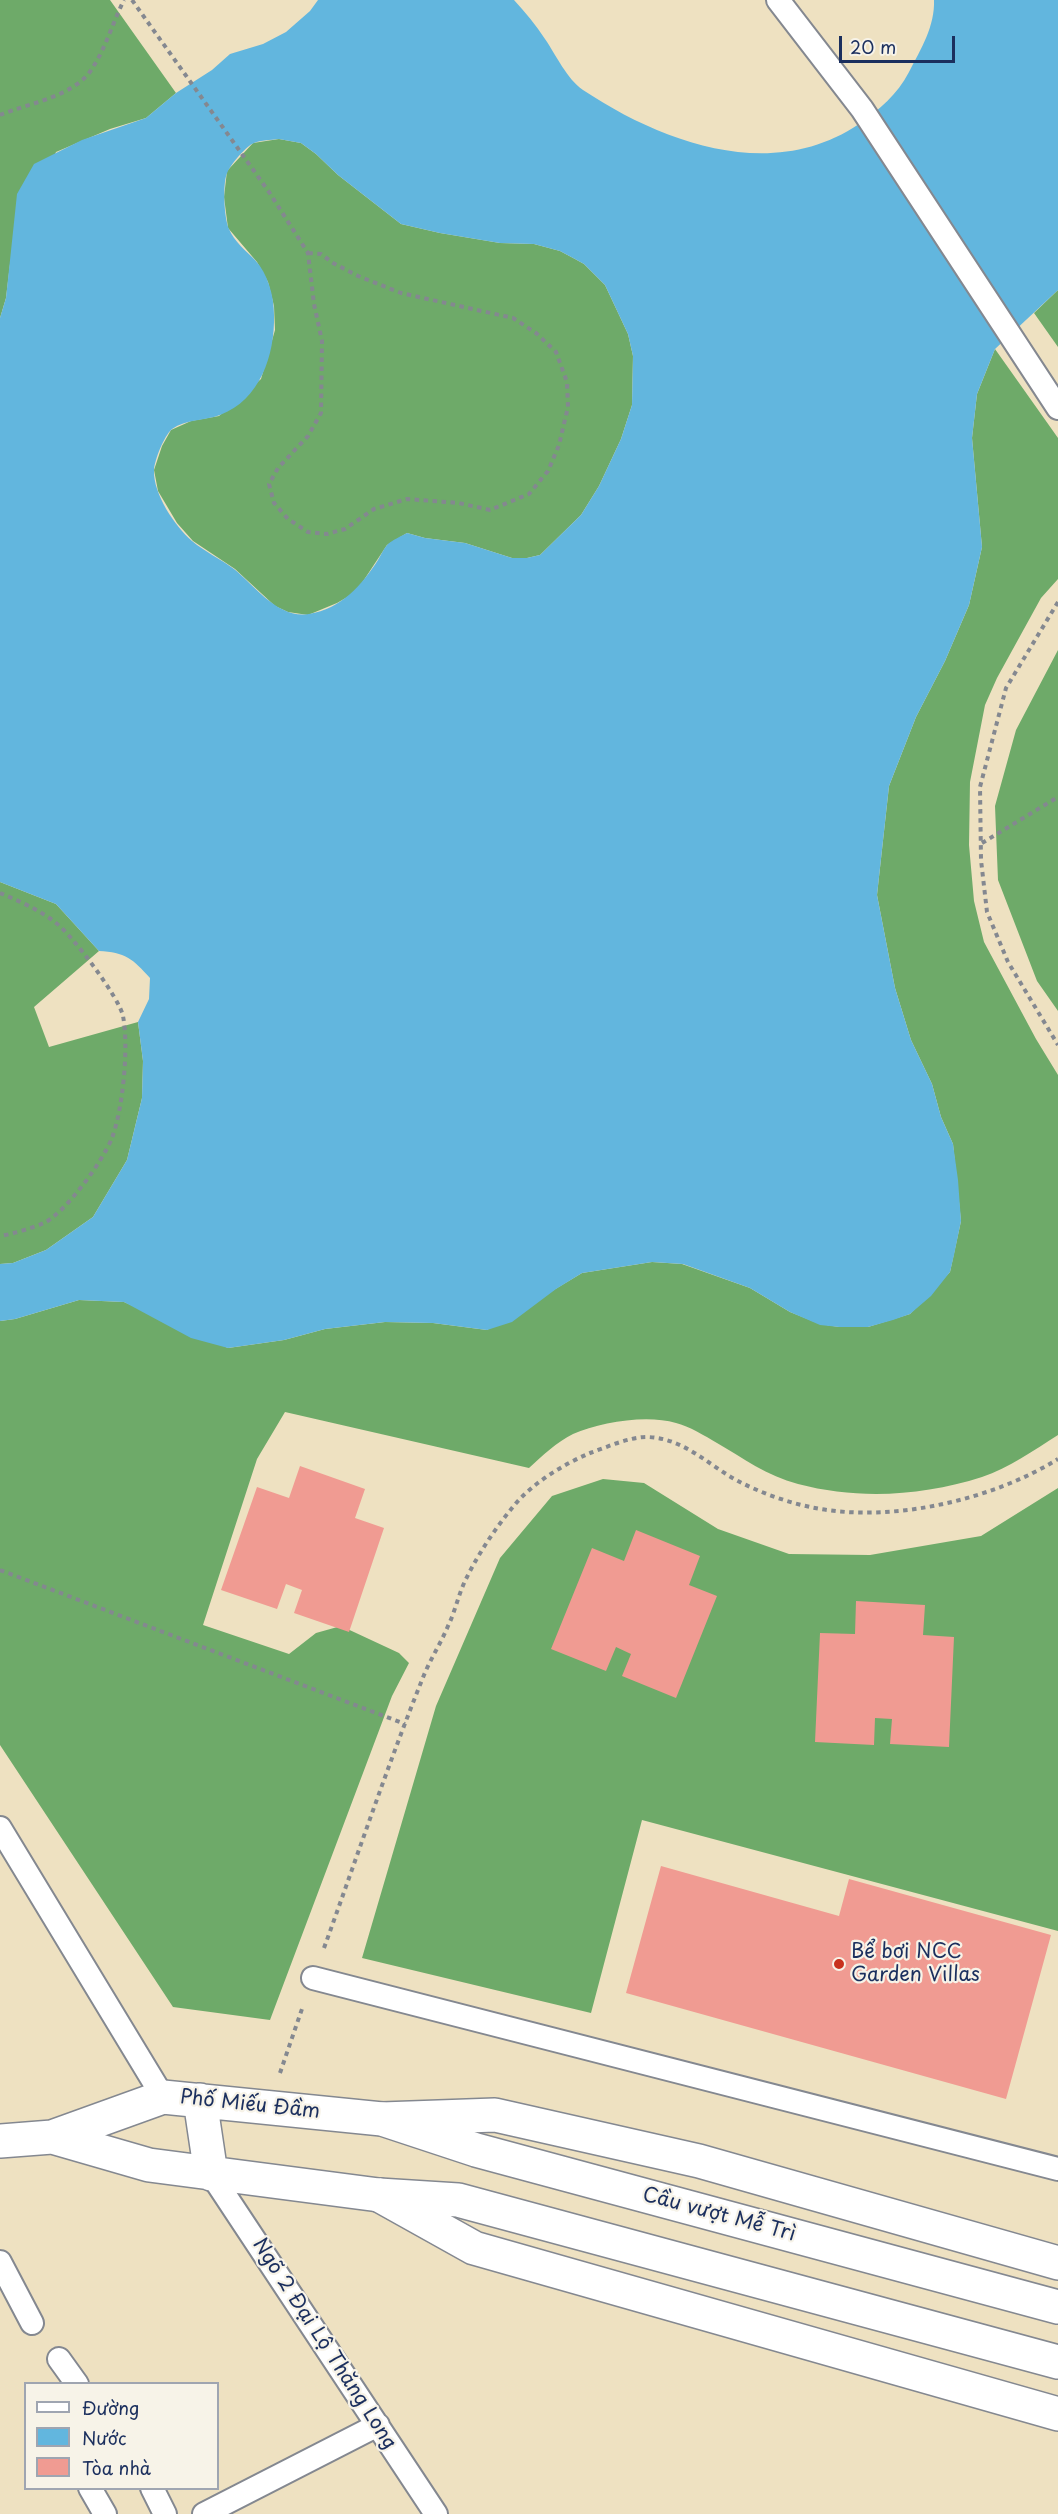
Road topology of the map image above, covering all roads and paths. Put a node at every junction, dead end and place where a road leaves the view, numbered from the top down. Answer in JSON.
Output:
{"nodes":[{"id":1,"x":124,"y":0,"type":"edge"},
{"id":2,"x":132,"y":0,"type":"edge"},
{"id":3,"x":778,"y":0,"type":"edge"},
{"id":4,"x":0,"y":115,"type":"edge"},
{"id":5,"x":308,"y":253,"type":"junction"},
{"id":6,"x":1054,"y":402,"type":"edge"},
{"id":7,"x":1058,"y":602,"type":"edge"},
{"id":8,"x":1058,"y":797,"type":"edge"},
{"id":9,"x":981,"y":844,"type":"junction"},
{"id":10,"x":0,"y":894,"type":"edge"},
{"id":11,"x":1058,"y":1045,"type":"edge"},
{"id":12,"x":0,"y":1236,"type":"edge"},
{"id":13,"x":1058,"y":1459,"type":"edge"},
{"id":14,"x":0,"y":1570,"type":"edge"},
{"id":15,"x":405,"y":1724,"type":"junction"},
{"id":16,"x":0,"y":1827,"type":"edge"},
{"id":17,"x":313,"y":1978,"type":"junction"},
{"id":18,"x":163,"y":2097,"type":"junction"},
{"id":19,"x":200,"y":2100,"type":"junction"},
{"id":20,"x":268,"y":2106,"type":"junction"},
{"id":21,"x":382,"y":2119,"type":"junction"},
{"id":22,"x":52,"y":2137,"type":"junction"},
{"id":23,"x":0,"y":2142,"type":"edge"},
{"id":24,"x":1058,"y":2169,"type":"edge"},
{"id":25,"x":211,"y":2174,"type":"junction"},
{"id":26,"x":380,"y":2195,"type":"junction"},
{"id":27,"x":0,"y":2262,"type":"edge"},
{"id":28,"x":1058,"y":2263,"type":"edge"},
{"id":29,"x":1058,"y":2307,"type":"edge"},
{"id":30,"x":32,"y":2323,"type":"dead end"},
{"id":31,"x":59,"y":2360,"type":"dead end"},
{"id":32,"x":1058,"y":2362,"type":"edge"},
{"id":33,"x":76,"y":2382,"type":"edge"},
{"id":34,"x":1058,"y":2414,"type":"edge"},
{"id":35,"x":378,"y":2425,"type":"junction"},
{"id":36,"x":91,"y":2490,"type":"edge"},
{"id":37,"x":153,"y":2490,"type":"edge"},
{"id":38,"x":105,"y":2514,"type":"edge"},
{"id":39,"x":165,"y":2514,"type":"edge"},
{"id":40,"x":204,"y":2514,"type":"edge"},
{"id":41,"x":436,"y":2514,"type":"edge"}],
"edges":[{"from":1,"to":4,"type":"path"},
{"from":2,"to":5,"type":"path"},
{"from":3,"to":6,"type":"lane"},
{"from":5,"to":5,"type":"path"},
{"from":7,"to":9,"type":"path"},
{"from":8,"to":9,"type":"path"},
{"from":9,"to":11,"type":"path"},
{"from":10,"to":12,"type":"path"},
{"from":13,"to":15,"type":"path"},
{"from":14,"to":15,"type":"path"},
{"from":15,"to":17,"type":"path"},
{"from":16,"to":18,"type":"lane"},
{"from":17,"to":20,"type":"path"},
{"from":17,"to":24,"type":"lane"},
{"from":18,"to":19,"type":"street","name":"Phố Miếu Đầm"},
{"from":18,"to":22,"type":"street","name":"Phố Miếu Đầm"},
{"from":19,"to":20,"type":"street","name":"Phố Miếu Đầm"},
{"from":19,"to":25,"type":"street"},
{"from":20,"to":21,"type":"street","name":"Phố Miếu Đầm"},
{"from":21,"to":28,"type":"street"},
{"from":21,"to":29,"type":"street","name":"Cầu vượt Mễ Trì"},
{"from":22,"to":23,"type":"street","name":"Phố Miếu Đầm"},
{"from":22,"to":25,"type":"street","name":"Phố Miếu Đầm"},
{"from":25,"to":26,"type":"street","name":"Phố Miếu Đầm"},
{"from":25,"to":35,"type":"lane","name":"Ngõ 2 Đại Lộ Thăng Long"},
{"from":26,"to":32,"type":"street"},
{"from":26,"to":34,"type":"street"},
{"from":27,"to":30,"type":"lane"},
{"from":31,"to":33,"type":"lane"},
{"from":35,"to":40,"type":"lane"},
{"from":35,"to":41,"type":"lane","name":"Ngõ 2 Đại Lộ Thăng Long"},
{"from":36,"to":38,"type":"lane"},
{"from":37,"to":39,"type":"lane"}]}
